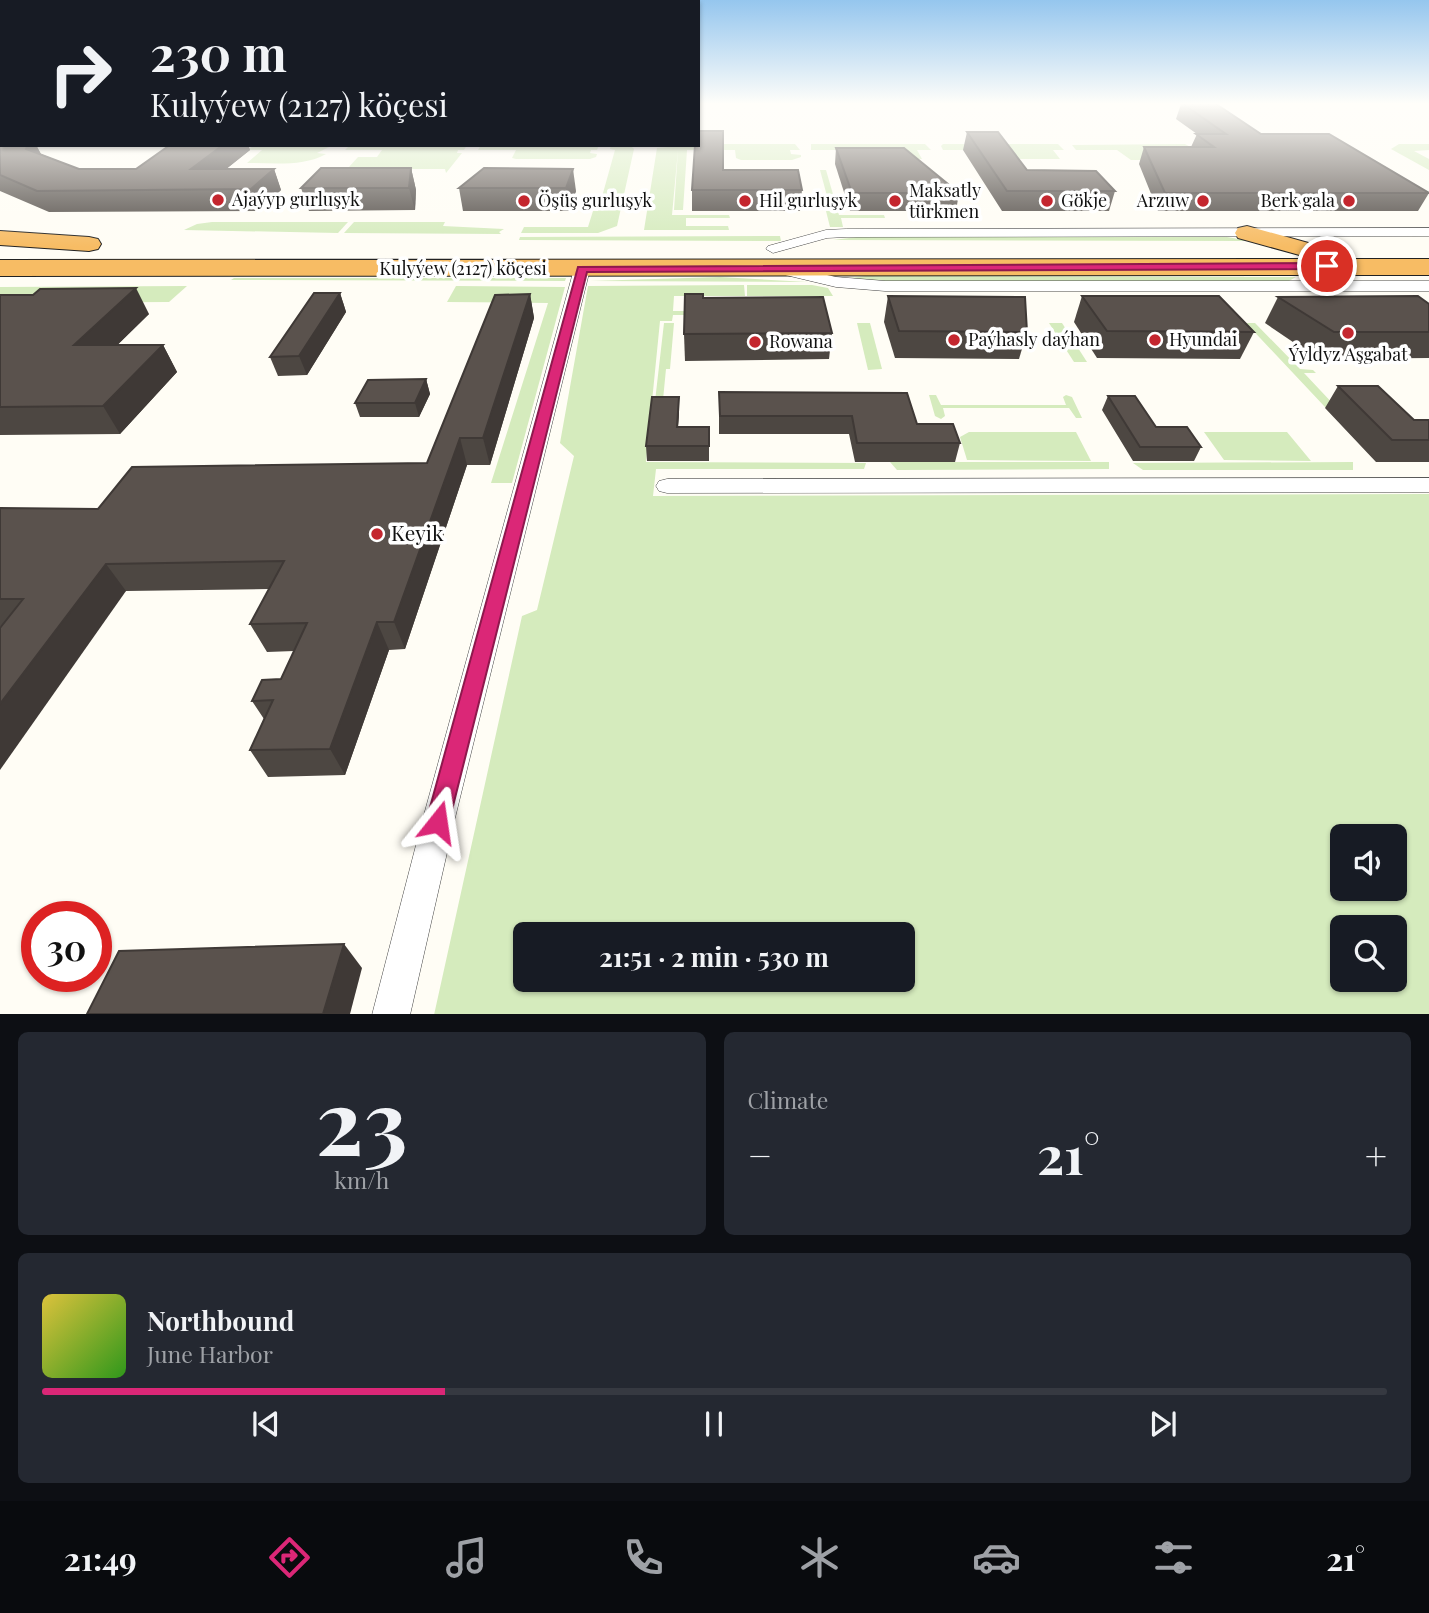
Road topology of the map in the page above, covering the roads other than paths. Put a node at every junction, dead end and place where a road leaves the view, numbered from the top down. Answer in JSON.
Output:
{"nodes":[{"id":1,"x":1429,"y":232,"type":"edge"},
{"id":2,"x":1247,"y":233,"type":"junction"},
{"id":3,"x":0,"y":238,"type":"edge"},
{"id":4,"x":0,"y":248,"type":"edge"},
{"id":5,"x":1303,"y":248,"type":"junction"},
{"id":6,"x":151,"y":249,"type":"junction"},
{"id":7,"x":1429,"y":249,"type":"edge"},
{"id":8,"x":776,"y":259,"type":"junction"},
{"id":9,"x":1327,"y":266,"type":"junction"},
{"id":10,"x":1429,"y":267,"type":"edge"},
{"id":11,"x":0,"y":268,"type":"edge"},
{"id":12,"x":108,"y":268,"type":"junction"},
{"id":13,"x":582,"y":269,"type":"junction"},
{"id":14,"x":0,"y":275,"type":"edge"},
{"id":15,"x":1294,"y":285,"type":"junction"},
{"id":16,"x":1429,"y":286,"type":"edge"},
{"id":17,"x":1429,"y":485,"type":"edge"},
{"id":18,"x":667,"y":486,"type":"dead end"},
{"id":19,"x":391,"y":1014,"type":"edge"}],
"edges":[{"from":1,"to":2,"type":"street"},
{"from":2,"to":5,"type":"highway"},
{"from":2,"to":8,"type":"street"},
{"from":3,"to":6,"type":"highway"},
{"from":4,"to":6,"type":"highway","name":"Kulyýew (2127) köçesi"},
{"from":5,"to":7,"type":"highway","name":"Kulyýew (2127) köçesi"},
{"from":5,"to":8,"type":"highway","name":"Kulyýew (2127) köçesi"},
{"from":6,"to":8,"type":"highway","name":"Kulyýew (2127) köçesi"},
{"from":8,"to":9,"type":"highway","name":"Kulyýew (2127) köçesi"},
{"from":8,"to":13,"type":"highway","name":"Kulyýew (2127) köçesi"},
{"from":8,"to":15,"type":"street"},
{"from":9,"to":10,"type":"highway","name":"Kulyýew (2127) köçesi"},
{"from":9,"to":15,"type":"highway"},
{"from":11,"to":12,"type":"highway","name":"Kulyýew (2127) köçesi"},
{"from":12,"to":13,"type":"highway","name":"Kulyýew (2127) köçesi"},
{"from":12,"to":14,"type":"highway"},
{"from":13,"to":19,"type":"street"},
{"from":15,"to":16,"type":"street"},
{"from":17,"to":18,"type":"street"}]}
